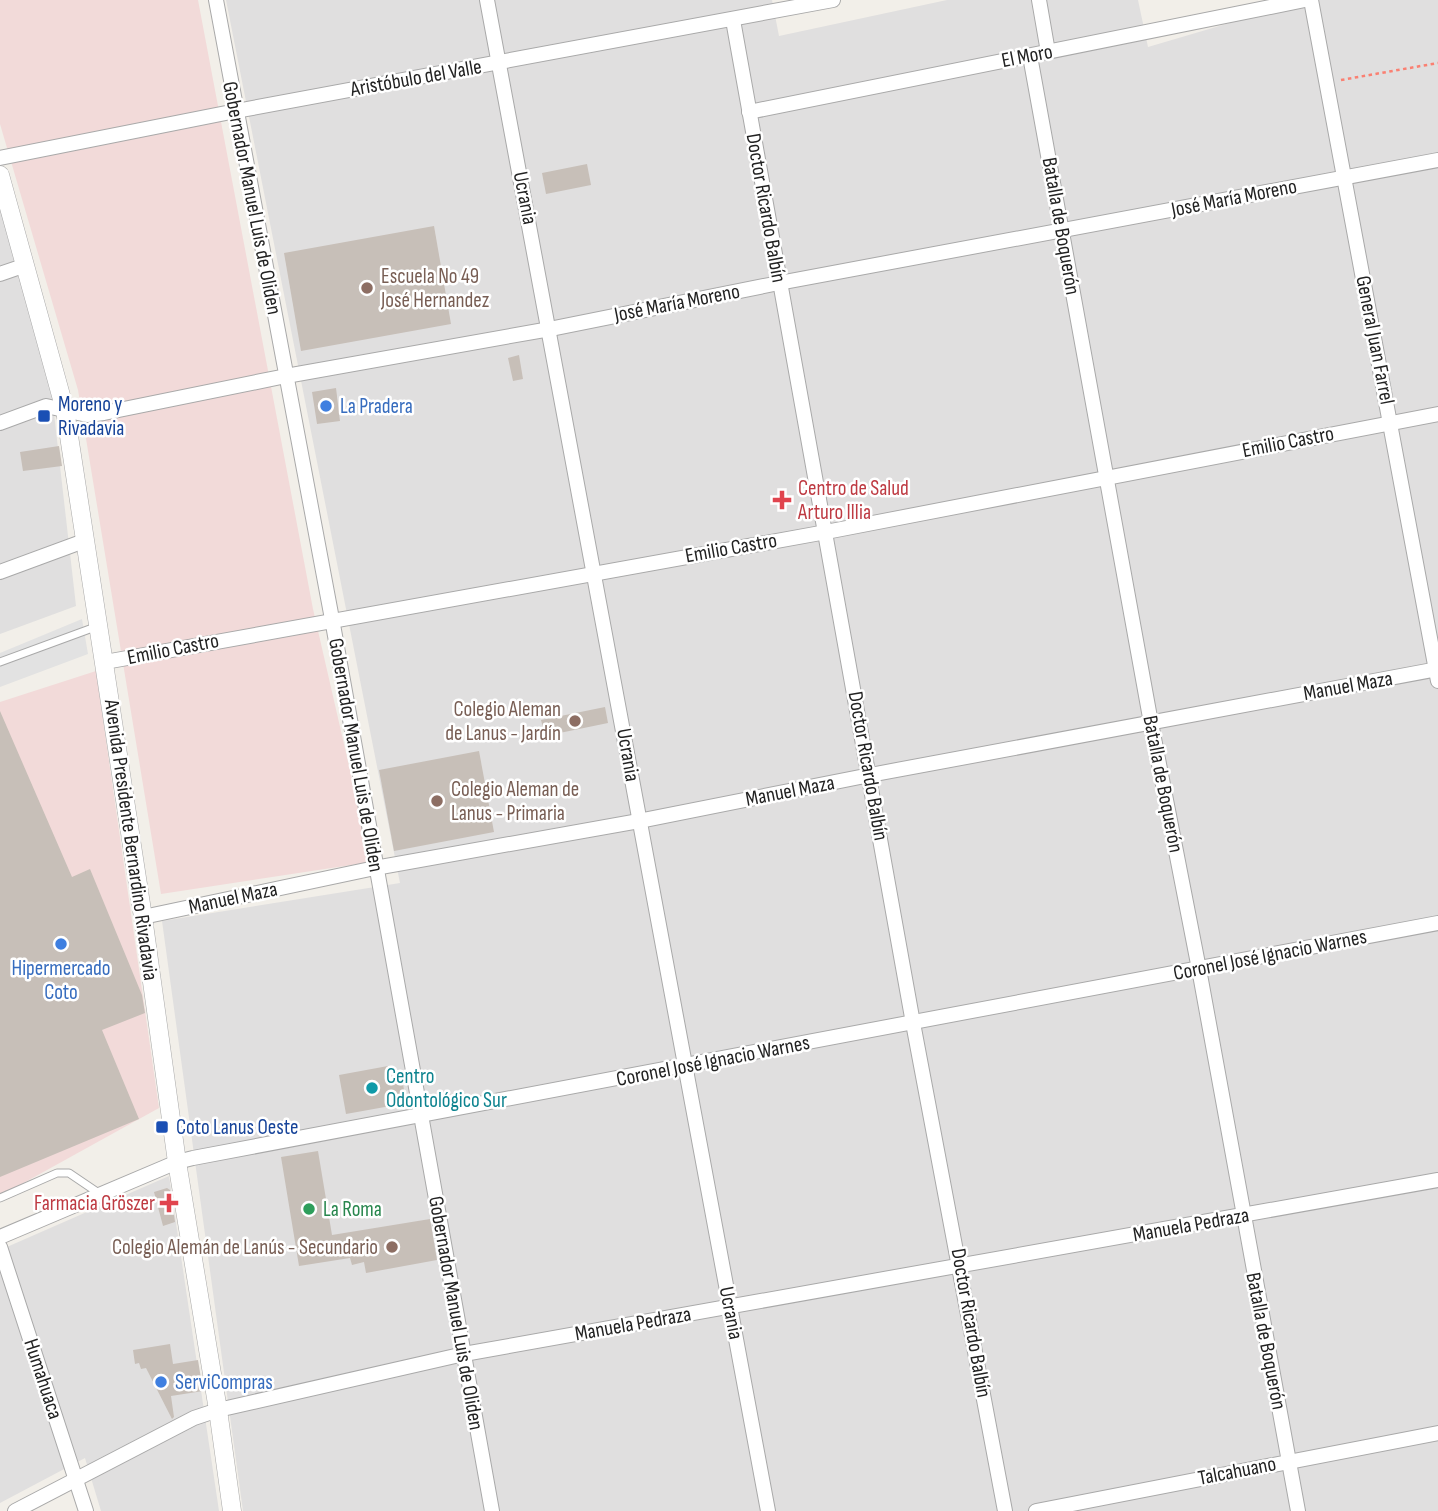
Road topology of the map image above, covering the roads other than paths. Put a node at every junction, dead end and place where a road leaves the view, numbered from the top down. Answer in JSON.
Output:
{"nodes":[{"id":1,"x":215,"y":0,"type":"edge"},
{"id":2,"x":487,"y":0,"type":"edge"},
{"id":3,"x":833,"y":0,"type":"edge"},
{"id":4,"x":1039,"y":0,"type":"edge"},
{"id":5,"x":1305,"y":0,"type":"edge"},
{"id":6,"x":1311,"y":0,"type":"edge"},
{"id":7,"x":766,"y":6,"type":"edge"},
{"id":8,"x":733,"y":20,"type":"junction"},
{"id":9,"x":1048,"y":52,"type":"junction"},
{"id":10,"x":1030,"y":56,"type":"junction"},
{"id":11,"x":499,"y":62,"type":"junction"},
{"id":12,"x":236,"y":111,"type":"junction"},
{"id":13,"x":749,"y":112,"type":"junction"},
{"id":14,"x":0,"y":158,"type":"edge"},
{"id":15,"x":1438,"y":160,"type":"edge"},
{"id":16,"x":0,"y":175,"type":"edge"},
{"id":17,"x":1344,"y":177,"type":"junction"},
{"id":18,"x":1062,"y":230,"type":"junction"},
{"id":19,"x":26,"y":265,"type":"junction"},
{"id":20,"x":0,"y":274,"type":"edge"},
{"id":21,"x":779,"y":283,"type":"junction"},
{"id":22,"x":550,"y":329,"type":"junction"},
{"id":23,"x":286,"y":376,"type":"junction"},
{"id":24,"x":65,"y":410,"type":"junction"},
{"id":25,"x":1438,"y":414,"type":"edge"},
{"id":26,"x":0,"y":423,"type":"edge"},
{"id":27,"x":1390,"y":423,"type":"junction"},
{"id":28,"x":1106,"y":477,"type":"junction"},
{"id":29,"x":826,"y":532,"type":"junction"},
{"id":30,"x":84,"y":541,"type":"junction"},
{"id":31,"x":0,"y":572,"type":"edge"},
{"id":32,"x":596,"y":572,"type":"junction"},
{"id":33,"x":332,"y":619,"type":"junction"},
{"id":34,"x":99,"y":626,"type":"junction"},
{"id":35,"x":0,"y":662,"type":"edge"},
{"id":36,"x":105,"y":662,"type":"junction"},
{"id":37,"x":1437,"y":673,"type":"edge"},
{"id":38,"x":1151,"y":723,"type":"junction"},
{"id":39,"x":870,"y":775,"type":"junction"},
{"id":40,"x":639,"y":821,"type":"junction"},
{"id":41,"x":375,"y":868,"type":"junction"},
{"id":42,"x":144,"y":917,"type":"junction"},
{"id":43,"x":1438,"y":923,"type":"edge"},
{"id":44,"x":1199,"y":969,"type":"junction"},
{"id":45,"x":913,"y":1023,"type":"junction"},
{"id":46,"x":685,"y":1066,"type":"junction"},
{"id":47,"x":420,"y":1116,"type":"junction"},
{"id":48,"x":177,"y":1162,"type":"junction"},
{"id":49,"x":1438,"y":1180,"type":"edge"},
{"id":50,"x":101,"y":1194,"type":"junction"},
{"id":51,"x":0,"y":1198,"type":"edge"},
{"id":52,"x":1243,"y":1216,"type":"junction"},
{"id":53,"x":0,"y":1237,"type":"edge"},
{"id":54,"x":0,"y":1247,"type":"edge"},
{"id":55,"x":960,"y":1266,"type":"junction"},
{"id":56,"x":730,"y":1307,"type":"junction"},
{"id":57,"x":464,"y":1353,"type":"junction"},
{"id":58,"x":218,"y":1410,"type":"junction"},
{"id":59,"x":1438,"y":1433,"type":"edge"},
{"id":60,"x":1289,"y":1461,"type":"junction"},
{"id":61,"x":76,"y":1479,"type":"junction"},
{"id":62,"x":16,"y":1511,"type":"edge"},
{"id":63,"x":86,"y":1511,"type":"edge"},
{"id":64,"x":232,"y":1511,"type":"edge"},
{"id":65,"x":492,"y":1511,"type":"edge"},
{"id":66,"x":768,"y":1511,"type":"edge"},
{"id":67,"x":1005,"y":1511,"type":"edge"},
{"id":68,"x":1036,"y":1511,"type":"edge"},
{"id":69,"x":1298,"y":1511,"type":"edge"}],
"edges":[{"from":1,"to":12,"type":"street","name":"Gobernador Manuel Luis de Oliden"},
{"from":2,"to":11,"type":"street","name":"Ucrania"},
{"from":3,"to":7,"type":"street","name":"Aristóbulo del Valle"},
{"from":4,"to":9,"type":"street"},
{"from":5,"to":9,"type":"street","name":"El Moro"},
{"from":6,"to":17,"type":"street","name":"General Juan Farrel"},
{"from":7,"to":8,"type":"street","name":"Aristóbulo del Valle"},
{"from":8,"to":11,"type":"street","name":"Aristóbulo del Valle"},
{"from":8,"to":13,"type":"street","name":"Doctor Ricardo Balbín"},
{"from":9,"to":10,"type":"street","name":"El Moro"},
{"from":10,"to":13,"type":"street","name":"El Moro"},
{"from":10,"to":18,"type":"street","name":"Batalla de Boquerón"},
{"from":11,"to":12,"type":"street","name":"Aristóbulo del Valle"},
{"from":11,"to":22,"type":"street","name":"Ucrania"},
{"from":12,"to":14,"type":"street","name":"Aristóbulo del Valle"},
{"from":12,"to":23,"type":"street","name":"Gobernador Manuel Luis de Oliden"},
{"from":13,"to":21,"type":"street","name":"Doctor Ricardo Balbín"},
{"from":15,"to":17,"type":"street","name":"José María Moreno"},
{"from":16,"to":19,"type":"street","name":"Avenida Presidente Bernardino Rivadavia"},
{"from":17,"to":18,"type":"street","name":"José María Moreno"},
{"from":17,"to":27,"type":"street","name":"General Juan Farrel"},
{"from":18,"to":21,"type":"street","name":"José María Moreno"},
{"from":18,"to":28,"type":"street","name":"Batalla de Boquerón"},
{"from":19,"to":20,"type":"street"},
{"from":19,"to":24,"type":"street","name":"Avenida Presidente Bernardino Rivadavia"},
{"from":21,"to":22,"type":"street","name":"José María Moreno"},
{"from":21,"to":29,"type":"street","name":"Doctor Ricardo Balbín"},
{"from":22,"to":23,"type":"street","name":"José María Moreno"},
{"from":22,"to":32,"type":"street","name":"Ucrania"},
{"from":23,"to":24,"type":"street","name":"José María Moreno"},
{"from":23,"to":33,"type":"street","name":"Gobernador Manuel Luis de Oliden"},
{"from":24,"to":26,"type":"street","name":"José María Moreno"},
{"from":24,"to":30,"type":"street","name":"Avenida Presidente Bernardino Rivadavia"},
{"from":25,"to":27,"type":"street","name":"Emilio Castro"},
{"from":27,"to":28,"type":"street","name":"Emilio Castro"},
{"from":27,"to":37,"type":"street","name":"General Juan Farrel"},
{"from":28,"to":29,"type":"street","name":"Emilio Castro"},
{"from":28,"to":38,"type":"street","name":"Batalla de Boquerón"},
{"from":29,"to":32,"type":"street","name":"Emilio Castro"},
{"from":29,"to":39,"type":"street","name":"Doctor Ricardo Balbín"},
{"from":30,"to":31,"type":"street"},
{"from":30,"to":34,"type":"street","name":"Avenida Presidente Bernardino Rivadavia"},
{"from":32,"to":33,"type":"street","name":"Emilio Castro"},
{"from":32,"to":40,"type":"street","name":"Ucrania"},
{"from":33,"to":36,"type":"street","name":"Emilio Castro"},
{"from":33,"to":41,"type":"street","name":"Gobernador Manuel Luis de Oliden"},
{"from":34,"to":35,"type":"lane"},
{"from":34,"to":36,"type":"street","name":"Avenida Presidente Bernardino Rivadavia"},
{"from":36,"to":42,"type":"street","name":"Avenida Presidente Bernardino Rivadavia"},
{"from":37,"to":38,"type":"street","name":"Manuel Maza"},
{"from":38,"to":39,"type":"street","name":"Manuel Maza"},
{"from":38,"to":44,"type":"street","name":"Batalla de Boquerón"},
{"from":39,"to":40,"type":"street","name":"Manuel Maza"},
{"from":39,"to":45,"type":"street","name":"Doctor Ricardo Balbín"},
{"from":40,"to":41,"type":"street","name":"Manuel Maza"},
{"from":40,"to":46,"type":"street","name":"Ucrania"},
{"from":41,"to":42,"type":"street","name":"Manuel Maza"},
{"from":41,"to":47,"type":"street","name":"Gobernador Manuel Luis de Oliden"},
{"from":42,"to":48,"type":"street","name":"Avenida Presidente Bernardino Rivadavia"},
{"from":43,"to":44,"type":"street","name":"Coronel José Ignacio Warnes"},
{"from":44,"to":45,"type":"street","name":"Coronel José Ignacio Warnes"},
{"from":44,"to":52,"type":"street","name":"Batalla de Boquerón"},
{"from":45,"to":46,"type":"street","name":"Coronel José Ignacio Warnes"},
{"from":45,"to":55,"type":"street","name":"Doctor Ricardo Balbín"},
{"from":46,"to":47,"type":"street","name":"Coronel José Ignacio Warnes"},
{"from":46,"to":56,"type":"street","name":"Ucrania"},
{"from":47,"to":48,"type":"street","name":"Coronel José Ignacio Warnes"},
{"from":47,"to":57,"type":"street","name":"Gobernador Manuel Luis de Oliden"},
{"from":48,"to":50,"type":"street","name":"Coronel José Ignacio Warnes"},
{"from":48,"to":58,"type":"street","name":"Avenida Presidente Bernardino Rivadavia"},
{"from":49,"to":52,"type":"street","name":"Manuela Pedraza"},
{"from":50,"to":51,"type":"lane"},
{"from":50,"to":53,"type":"street","name":"Coronel José Ignacio Warnes"},
{"from":52,"to":55,"type":"street","name":"Manuela Pedraza"},
{"from":52,"to":60,"type":"street","name":"Batalla de Boquerón"},
{"from":54,"to":61,"type":"street","name":"Humahuaca"},
{"from":55,"to":56,"type":"street","name":"Manuela Pedraza"},
{"from":55,"to":67,"type":"street","name":"Doctor Ricardo Balbín"},
{"from":56,"to":57,"type":"street","name":"Manuela Pedraza"},
{"from":56,"to":66,"type":"street","name":"Ucrania"},
{"from":57,"to":58,"type":"street","name":"Manuela Pedraza"},
{"from":57,"to":65,"type":"street","name":"Gobernador Manuel Luis de Oliden"},
{"from":58,"to":61,"type":"street","name":"Manuela Pedraza"},
{"from":58,"to":64,"type":"street","name":"Avenida Presidente Bernardino Rivadavia"},
{"from":59,"to":60,"type":"street","name":"Talcahuano"},
{"from":60,"to":68,"type":"street","name":"Talcahuano"},
{"from":60,"to":69,"type":"street","name":"Batalla de Boquerón"},
{"from":61,"to":62,"type":"street","name":"Manuela Pedraza"},
{"from":61,"to":63,"type":"street","name":"Humahuaca"}]}
